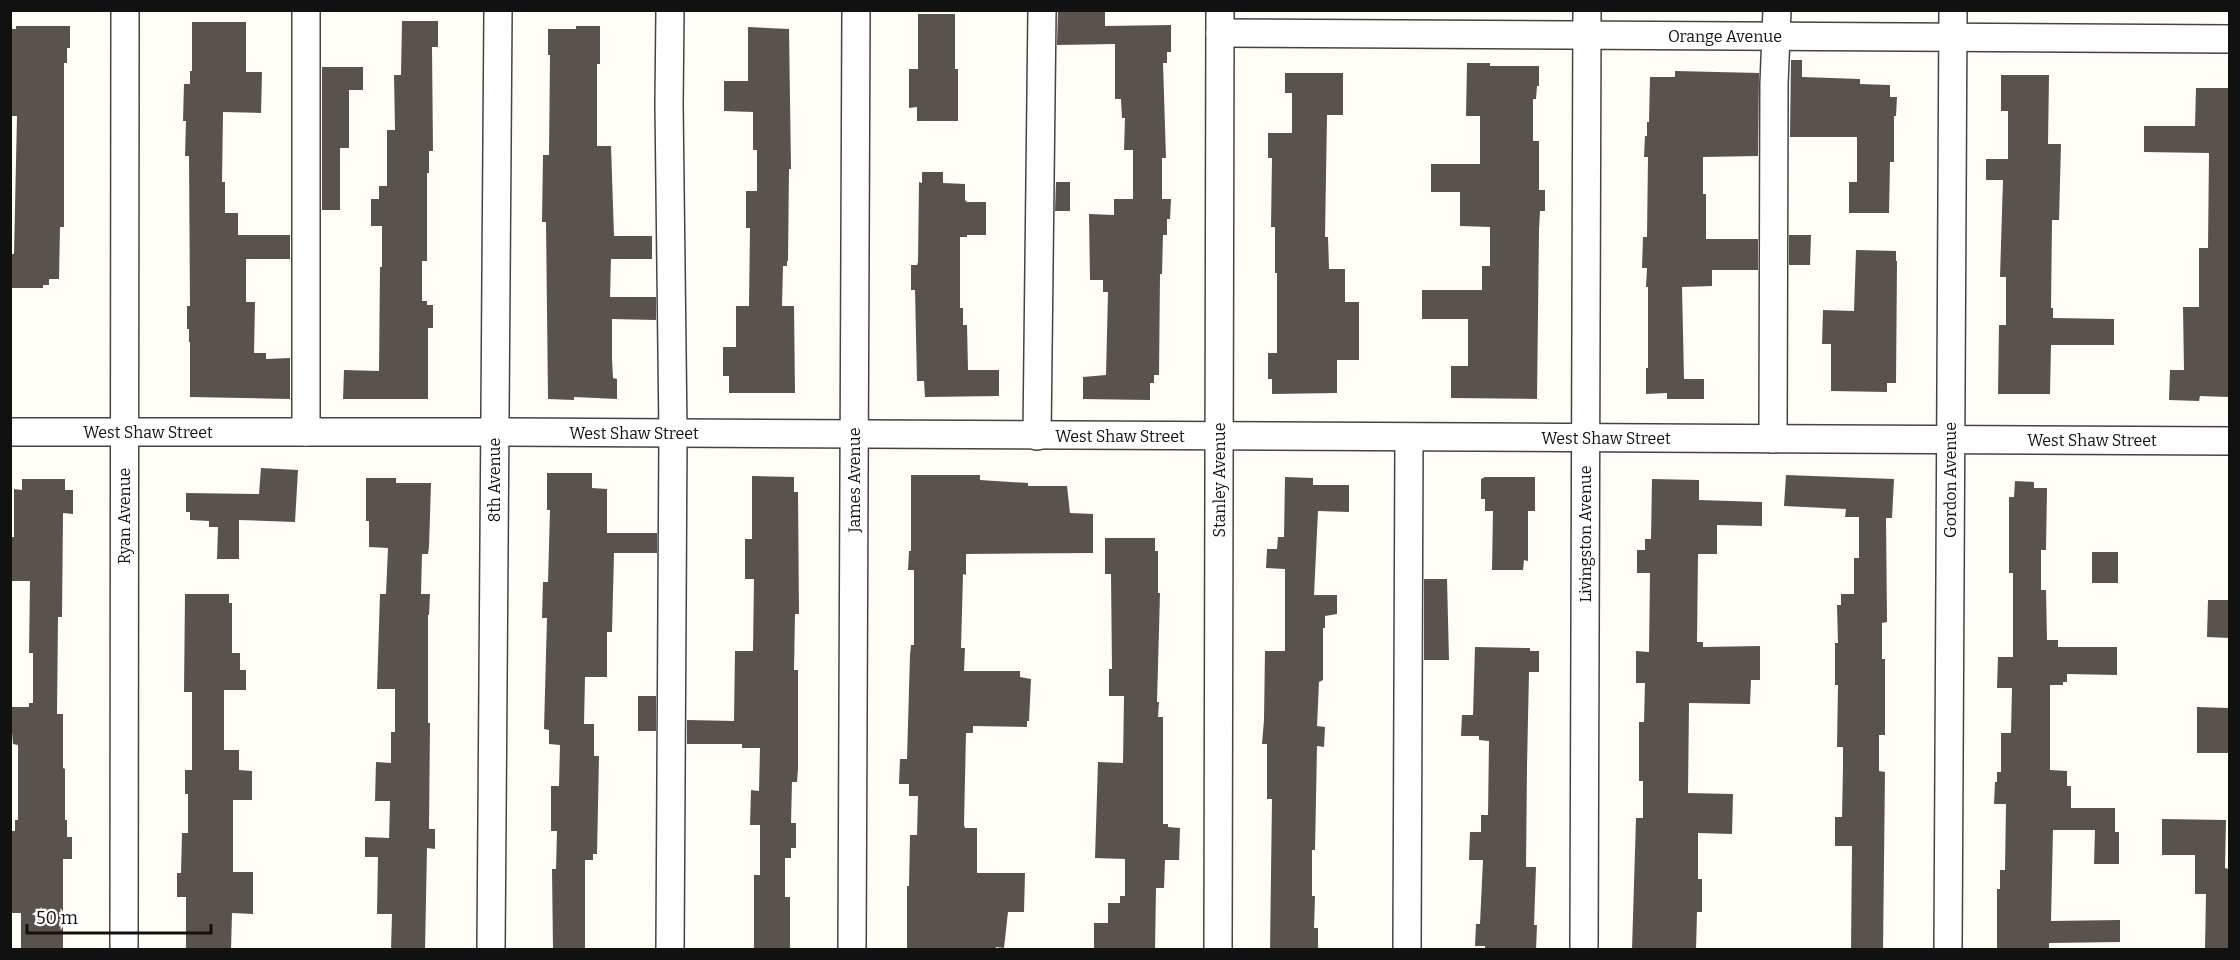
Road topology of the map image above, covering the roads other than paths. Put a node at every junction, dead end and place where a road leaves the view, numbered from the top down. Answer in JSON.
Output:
{"nodes":[{"id":1,"x":125,"y":10,"type":"edge"},
{"id":2,"x":306,"y":10,"type":"edge"},
{"id":3,"x":498,"y":10,"type":"edge"},
{"id":4,"x":670,"y":10,"type":"edge"},
{"id":5,"x":856,"y":10,"type":"edge"},
{"id":6,"x":1042,"y":10,"type":"edge"},
{"id":7,"x":1953,"y":10,"type":"edge"},
{"id":8,"x":1220,"y":22,"type":"edge"},
{"id":9,"x":1411,"y":23,"type":"edge"},
{"id":10,"x":1587,"y":23,"type":"edge"},
{"id":11,"x":1777,"y":24,"type":"edge"},
{"id":12,"x":1952,"y":38,"type":"junction"},
{"id":13,"x":2229,"y":39,"type":"edge"},
{"id":14,"x":10,"y":432,"type":"edge"},
{"id":15,"x":124,"y":432,"type":"junction"},
{"id":16,"x":306,"y":432,"type":"junction"},
{"id":17,"x":495,"y":432,"type":"junction"},
{"id":18,"x":674,"y":433,"type":"junction"},
{"id":19,"x":854,"y":435,"type":"junction"},
{"id":20,"x":1037,"y":436,"type":"junction"},
{"id":21,"x":1219,"y":437,"type":"junction"},
{"id":22,"x":1409,"y":438,"type":"junction"},
{"id":23,"x":1586,"y":438,"type":"junction"},
{"id":24,"x":1773,"y":439,"type":"junction"},
{"id":25,"x":1950,"y":440,"type":"junction"},
{"id":26,"x":2229,"y":441,"type":"edge"},
{"id":27,"x":124,"y":950,"type":"edge"},
{"id":28,"x":491,"y":950,"type":"edge"},
{"id":29,"x":670,"y":950,"type":"edge"},
{"id":30,"x":852,"y":950,"type":"edge"},
{"id":31,"x":1218,"y":950,"type":"edge"},
{"id":32,"x":1407,"y":950,"type":"edge"},
{"id":33,"x":1584,"y":950,"type":"edge"},
{"id":34,"x":1948,"y":950,"type":"edge"}],
"edges":[{"from":1,"to":15,"type":"street","name":"Ryan Avenue"},
{"from":2,"to":16,"type":"street"},
{"from":3,"to":17,"type":"street","name":"8th Avenue"},
{"from":4,"to":18,"type":"street"},
{"from":5,"to":19,"type":"street","name":"James Avenue"},
{"from":6,"to":20,"type":"street"},
{"from":7,"to":12,"type":"street","name":"Gordon Avenue"},
{"from":8,"to":9,"type":"street","name":"Orange Avenue"},
{"from":8,"to":21,"type":"street","name":"Stanley Avenue"},
{"from":9,"to":10,"type":"street","name":"Orange Avenue"},
{"from":10,"to":11,"type":"street","name":"Orange Avenue"},
{"from":10,"to":23,"type":"street","name":"Livingston Avenue"},
{"from":11,"to":12,"type":"street","name":"Orange Avenue"},
{"from":11,"to":24,"type":"street"},
{"from":12,"to":13,"type":"street","name":"Orange Avenue"},
{"from":12,"to":25,"type":"street","name":"Gordon Avenue"},
{"from":14,"to":15,"type":"street","name":"West Shaw Street"},
{"from":15,"to":16,"type":"street","name":"West Shaw Street"},
{"from":15,"to":27,"type":"street","name":"Ryan Avenue"},
{"from":16,"to":17,"type":"street","name":"West Shaw Street"},
{"from":17,"to":18,"type":"street","name":"West Shaw Street"},
{"from":17,"to":28,"type":"street","name":"8th Avenue"},
{"from":18,"to":19,"type":"street","name":"West Shaw Street"},
{"from":18,"to":29,"type":"street"},
{"from":19,"to":20,"type":"street","name":"West Shaw Street"},
{"from":19,"to":30,"type":"street","name":"James Avenue"},
{"from":20,"to":21,"type":"street","name":"West Shaw Street"},
{"from":21,"to":22,"type":"street","name":"West Shaw Street"},
{"from":21,"to":31,"type":"street","name":"Stanley Avenue"},
{"from":22,"to":23,"type":"street","name":"West Shaw Street"},
{"from":22,"to":32,"type":"street"},
{"from":23,"to":24,"type":"street","name":"West Shaw Street"},
{"from":23,"to":33,"type":"street","name":"Livingston Avenue"},
{"from":24,"to":25,"type":"street","name":"West Shaw Street"},
{"from":25,"to":26,"type":"street","name":"West Shaw Street"},
{"from":25,"to":34,"type":"street","name":"Gordon Avenue"}]}
